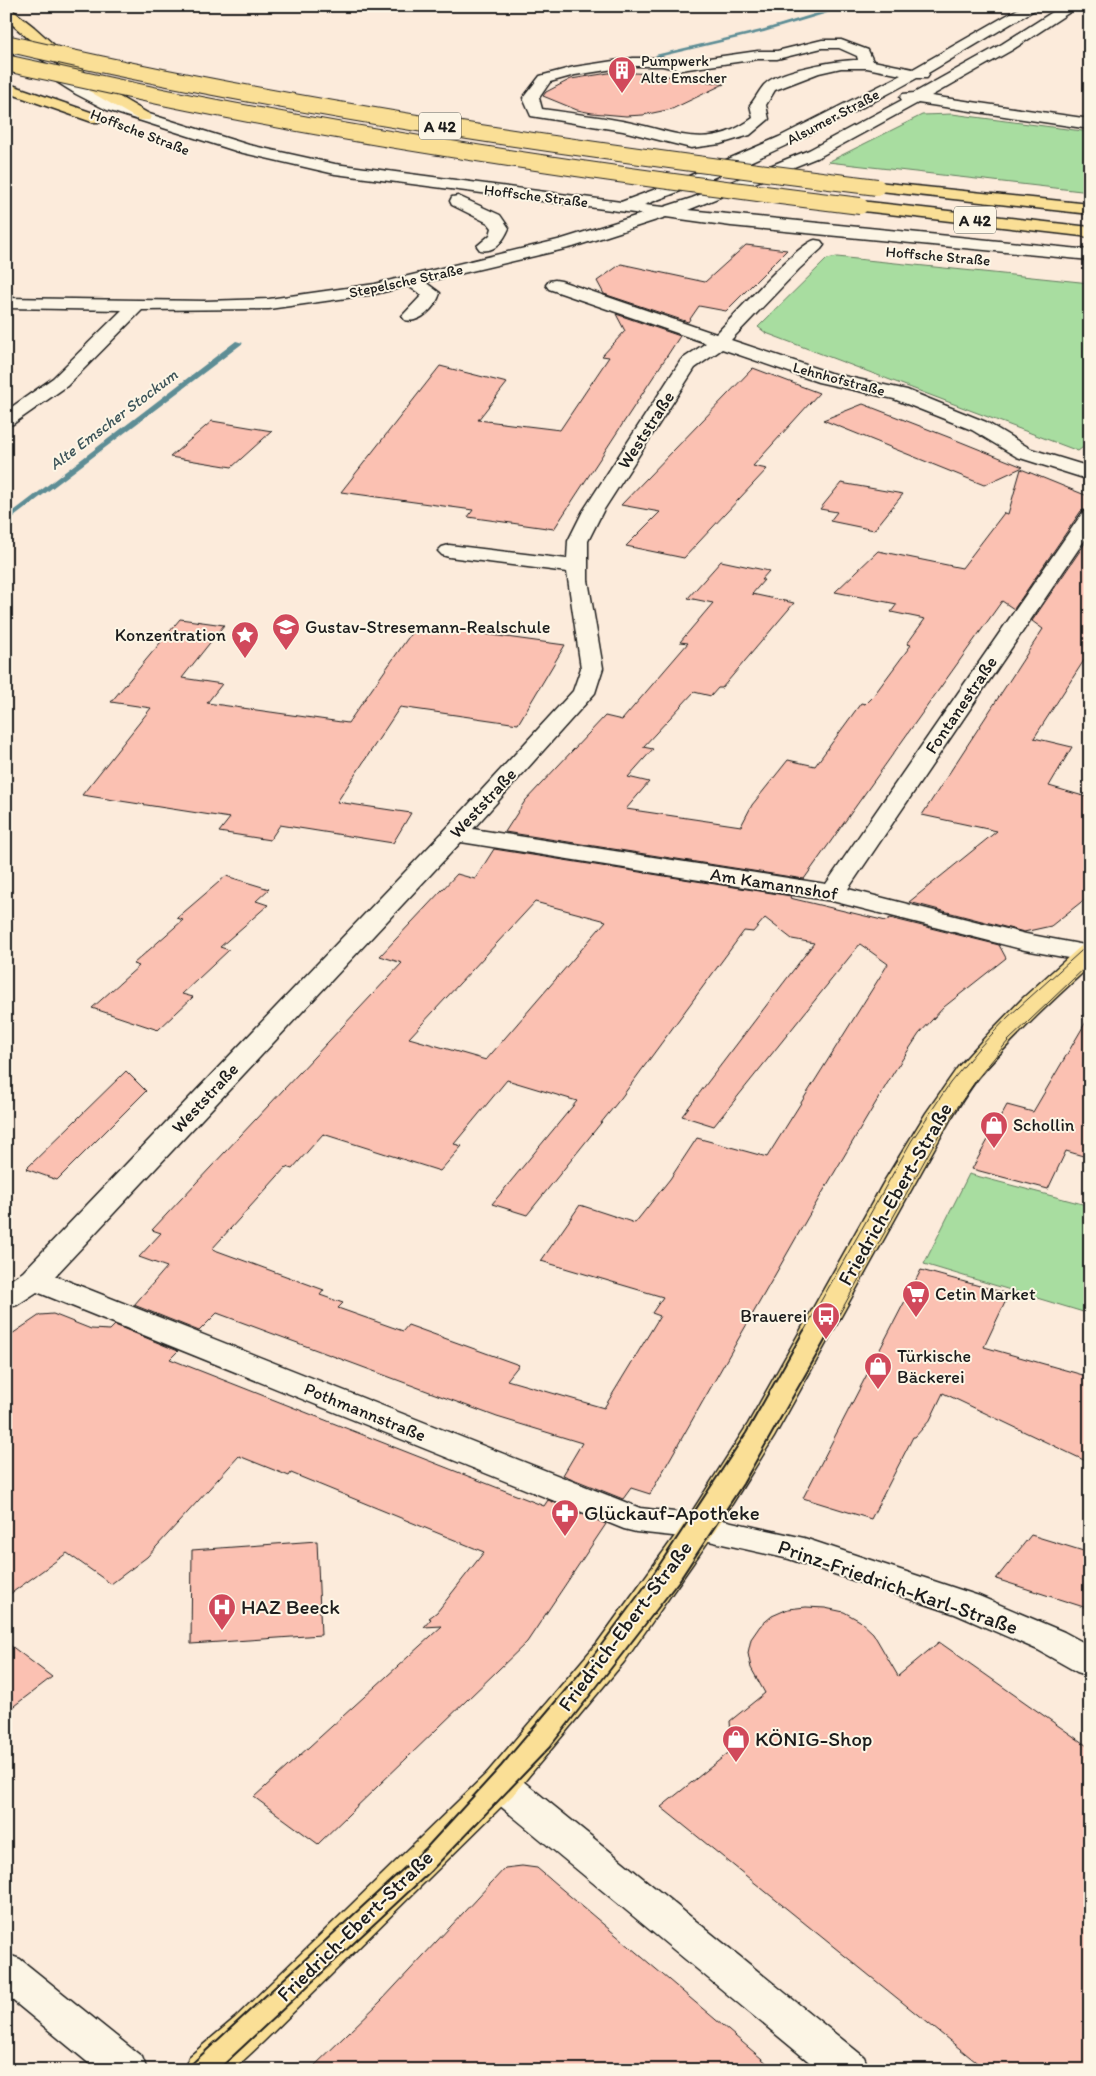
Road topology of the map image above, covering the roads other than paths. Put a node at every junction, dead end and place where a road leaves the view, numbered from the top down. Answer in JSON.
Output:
{"nodes":[{"id":1,"x":1034,"y":6,"type":"edge"},
{"id":2,"x":1072,"y":6,"type":"edge"},
{"id":3,"x":6,"y":12,"type":"edge"},
{"id":4,"x":6,"y":43,"type":"edge"},
{"id":5,"x":6,"y":63,"type":"edge"},
{"id":6,"x":867,"y":64,"type":"junction"},
{"id":7,"x":916,"y":74,"type":"junction"},
{"id":8,"x":946,"y":81,"type":"junction"},
{"id":9,"x":6,"y":87,"type":"edge"},
{"id":10,"x":882,"y":92,"type":"junction"},
{"id":11,"x":916,"y":98,"type":"junction"},
{"id":12,"x":144,"y":117,"type":"junction"},
{"id":13,"x":97,"y":118,"type":"junction"},
{"id":14,"x":1090,"y":124,"type":"edge"},
{"id":15,"x":116,"y":125,"type":"dead end"},
{"id":16,"x":245,"y":149,"type":"junction"},
{"id":17,"x":227,"y":157,"type":"dead end"},
{"id":18,"x":302,"y":178,"type":"dead end"},
{"id":19,"x":727,"y":191,"type":"junction"},
{"id":20,"x":458,"y":201,"type":"junction"},
{"id":21,"x":622,"y":207,"type":"junction"},
{"id":22,"x":1090,"y":209,"type":"edge"},
{"id":23,"x":668,"y":213,"type":"junction"},
{"id":24,"x":590,"y":218,"type":"junction"},
{"id":25,"x":638,"y":223,"type":"junction"},
{"id":26,"x":803,"y":229,"type":"junction"},
{"id":27,"x":1090,"y":232,"type":"edge"},
{"id":28,"x":514,"y":239,"type":"dead end"},
{"id":29,"x":815,"y":245,"type":"junction"},
{"id":30,"x":486,"y":246,"type":"junction"},
{"id":31,"x":458,"y":252,"type":"dead end"},
{"id":32,"x":1090,"y":254,"type":"edge"},
{"id":33,"x":1090,"y":270,"type":"edge"},
{"id":34,"x":347,"y":276,"type":"dead end"},
{"id":35,"x":411,"y":281,"type":"junction"},
{"id":36,"x":555,"y":285,"type":"dead end"},
{"id":37,"x":6,"y":303,"type":"edge"},
{"id":38,"x":137,"y":305,"type":"junction"},
{"id":39,"x":411,"y":316,"type":"dead end"},
{"id":40,"x":719,"y":342,"type":"junction"},
{"id":41,"x":6,"y":420,"type":"edge"},
{"id":42,"x":1090,"y":474,"type":"edge"},
{"id":43,"x":1090,"y":516,"type":"edge"},
{"id":44,"x":449,"y":551,"type":"dead end"},
{"id":45,"x":577,"y":567,"type":"junction"},
{"id":46,"x":455,"y":834,"type":"junction"},
{"id":47,"x":832,"y":893,"type":"junction"},
{"id":48,"x":1089,"y":953,"type":"edge"},
{"id":49,"x":34,"y":1280,"type":"junction"},
{"id":50,"x":6,"y":1298,"type":"edge"},
{"id":51,"x":700,"y":1527,"type":"junction"},
{"id":52,"x":1090,"y":1662,"type":"edge"},
{"id":53,"x":500,"y":1784,"type":"junction"},
{"id":54,"x":6,"y":1971,"type":"edge"},
{"id":55,"x":126,"y":2070,"type":"edge"},
{"id":56,"x":204,"y":2070,"type":"edge"},
{"id":57,"x":849,"y":2070,"type":"edge"}],
"edges":[{"from":1,"to":7,"type":"street","name":"Alsumer Straße"},
{"from":2,"to":8,"type":"street","name":"Alsumer Straße"},
{"from":3,"to":12,"type":"main road"},
{"from":4,"to":12,"type":"street","name":"Hoffsche Straße"},
{"from":4,"to":22,"type":"main road","number":"A 42","bridge":true},
{"from":5,"to":13,"type":"street","name":"Hoffsche Straße"},
{"from":5,"to":27,"type":"main road","number":"A 42","bridge":true},
{"from":6,"to":6,"type":"street"},
{"from":6,"to":7,"type":"street"},
{"from":7,"to":8,"type":"street"},
{"from":7,"to":10,"type":"street","name":"Alsumer Straße"},
{"from":8,"to":11,"type":"street","name":"Alsumer Straße"},
{"from":9,"to":13,"type":"main road"},
{"from":10,"to":11,"type":"street"},
{"from":10,"to":21,"type":"street","name":"Alsumer Straße"},
{"from":11,"to":14,"type":"street"},
{"from":11,"to":19,"type":"street","name":"Alsumer Straße"},
{"from":12,"to":16,"type":"street","name":"Hoffsche Straße"},
{"from":13,"to":15,"type":"street","name":"Hoffsche Straße"},
{"from":16,"to":17,"type":"street"},
{"from":16,"to":21,"type":"street","name":"Hoffsche Straße"},
{"from":18,"to":20,"type":"street","name":"Hoffsche Straße"},
{"from":19,"to":23,"type":"street","name":"Alsumer Straße"},
{"from":19,"to":26,"type":"street"},
{"from":20,"to":24,"type":"street","name":"Hoffsche Straße"},
{"from":20,"to":30,"type":"street"},
{"from":21,"to":23,"type":"street","name":"Hoffsche Straße"},
{"from":21,"to":24,"type":"street"},
{"from":23,"to":25,"type":"street","name":"Stepelsche Straße"},
{"from":23,"to":26,"type":"street","name":"Hoffsche Straße"},
{"from":24,"to":25,"type":"street","name":"Hoffsche Straße"},
{"from":25,"to":29,"type":"street","name":"Hoffsche Straße"},
{"from":25,"to":35,"type":"street","name":"Stepelsche Straße"},
{"from":26,"to":32,"type":"street","name":"Hoffsche Straße"},
{"from":28,"to":30,"type":"street","name":"Stepelsche Straße"},
{"from":29,"to":33,"type":"street","name":"Hoffsche Straße"},
{"from":29,"to":40,"type":"street","name":"Weststraße"},
{"from":30,"to":31,"type":"street","name":"Stepelsche Straße"},
{"from":34,"to":38,"type":"street","name":"Stepelsche Straße"},
{"from":35,"to":38,"type":"street","name":"Stepelsche Straße"},
{"from":35,"to":39,"type":"street"},
{"from":36,"to":40,"type":"street","name":"Lehnhofstraße"},
{"from":37,"to":38,"type":"street","name":"Stepelsche Straße"},
{"from":38,"to":41,"type":"street"},
{"from":40,"to":42,"type":"street","name":"Lehnhofstraße"},
{"from":40,"to":45,"type":"street","name":"Weststraße"},
{"from":43,"to":47,"type":"street","name":"Fontanestraße"},
{"from":44,"to":45,"type":"street"},
{"from":45,"to":46,"type":"street","name":"Weststraße"},
{"from":46,"to":47,"type":"street","name":"Am Kamannshof"},
{"from":46,"to":49,"type":"street","name":"Weststraße"},
{"from":47,"to":48,"type":"street","name":"Am Kamannshof"},
{"from":48,"to":51,"type":"main road","name":"Friedrich-Ebert-Straße"},
{"from":49,"to":50,"type":"street","name":"Weststraße"},
{"from":49,"to":51,"type":"street","name":"Pothmannstraße"},
{"from":51,"to":52,"type":"street","name":"Prinz-Friedrich-Karl-Straße"},
{"from":51,"to":53,"type":"main road","name":"Friedrich-Ebert-Straße"},
{"from":53,"to":56,"type":"main road","name":"Friedrich-Ebert-Straße"},
{"from":53,"to":57,"type":"street"},
{"from":54,"to":55,"type":"street"}]}
